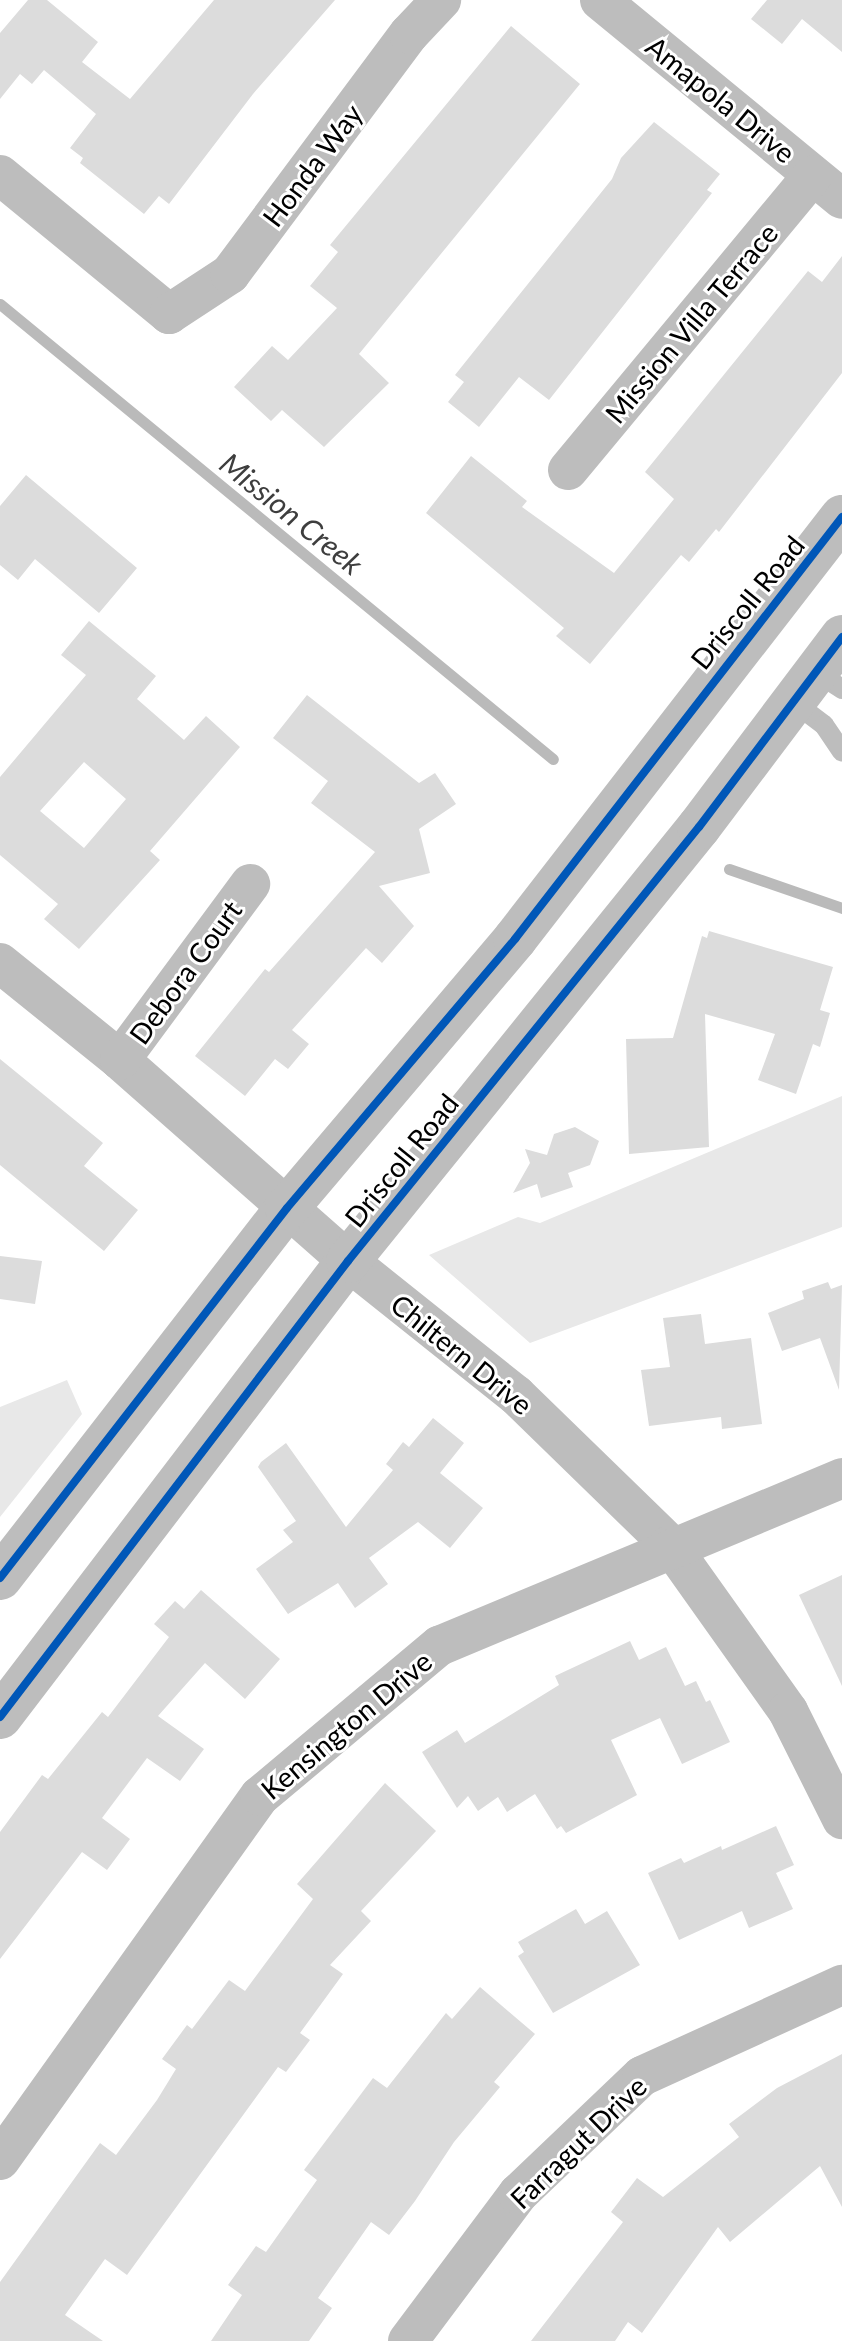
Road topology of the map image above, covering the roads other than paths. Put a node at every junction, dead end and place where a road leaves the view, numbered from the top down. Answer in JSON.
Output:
{"nodes":[{"id":1,"x":441,"y":0,"type":"edge"},
{"id":2,"x":600,"y":0,"type":"edge"},
{"id":3,"x":0,"y":175,"type":"edge"},
{"id":4,"x":828,"y":187,"type":"edge"},
{"id":5,"x":568,"y":470,"type":"dead end"},
{"id":6,"x":842,"y":517,"type":"edge"},
{"id":7,"x":842,"y":637,"type":"edge"},
{"id":8,"x":815,"y":687,"type":"edge"},
{"id":9,"x":842,"y":752,"type":"edge"},
{"id":10,"x":250,"y":884,"type":"dead end"},
{"id":11,"x":0,"y":963,"type":"edge"},
{"id":12,"x":120,"y":1060,"type":"junction"},
{"id":13,"x":287,"y":1208,"type":"junction"},
{"id":14,"x":348,"y":1261,"type":"junction"},
{"id":15,"x":842,"y":1478,"type":"edge"},
{"id":16,"x":670,"y":1545,"type":"junction"},
{"id":17,"x":0,"y":1578,"type":"edge"},
{"id":18,"x":0,"y":1717,"type":"edge"},
{"id":19,"x":842,"y":1819,"type":"edge"},
{"id":20,"x":842,"y":1985,"type":"edge"},
{"id":21,"x":0,"y":2160,"type":"edge"},
{"id":22,"x":408,"y":2341,"type":"edge"}],
"edges":[{"from":1,"to":3,"type":"street","name":"Honda Way"},
{"from":2,"to":4,"type":"street","name":"Amapola Drive"},
{"from":4,"to":5,"type":"street","name":"Mission Villa Terrace"},
{"from":6,"to":13,"type":"street","name":"Driscoll Road"},
{"from":7,"to":8,"type":"street","name":"Driscoll Road"},
{"from":8,"to":9,"type":"lane"},
{"from":8,"to":14,"type":"street","name":"Driscoll Road"},
{"from":10,"to":12,"type":"street","name":"Debora Court"},
{"from":11,"to":12,"type":"street","name":"Chiltern Drive"},
{"from":12,"to":13,"type":"street","name":"Chiltern Drive"},
{"from":13,"to":14,"type":"street","name":"Chiltern Drive"},
{"from":13,"to":17,"type":"street","name":"Driscoll Road"},
{"from":14,"to":16,"type":"street","name":"Chiltern Drive"},
{"from":14,"to":18,"type":"street","name":"Driscoll Road"},
{"from":15,"to":16,"type":"street","name":"Kensington Drive"},
{"from":16,"to":19,"type":"street","name":"Chiltern Drive"},
{"from":16,"to":21,"type":"street","name":"Kensington Drive"},
{"from":20,"to":22,"type":"street","name":"Farragut Drive"}]}
